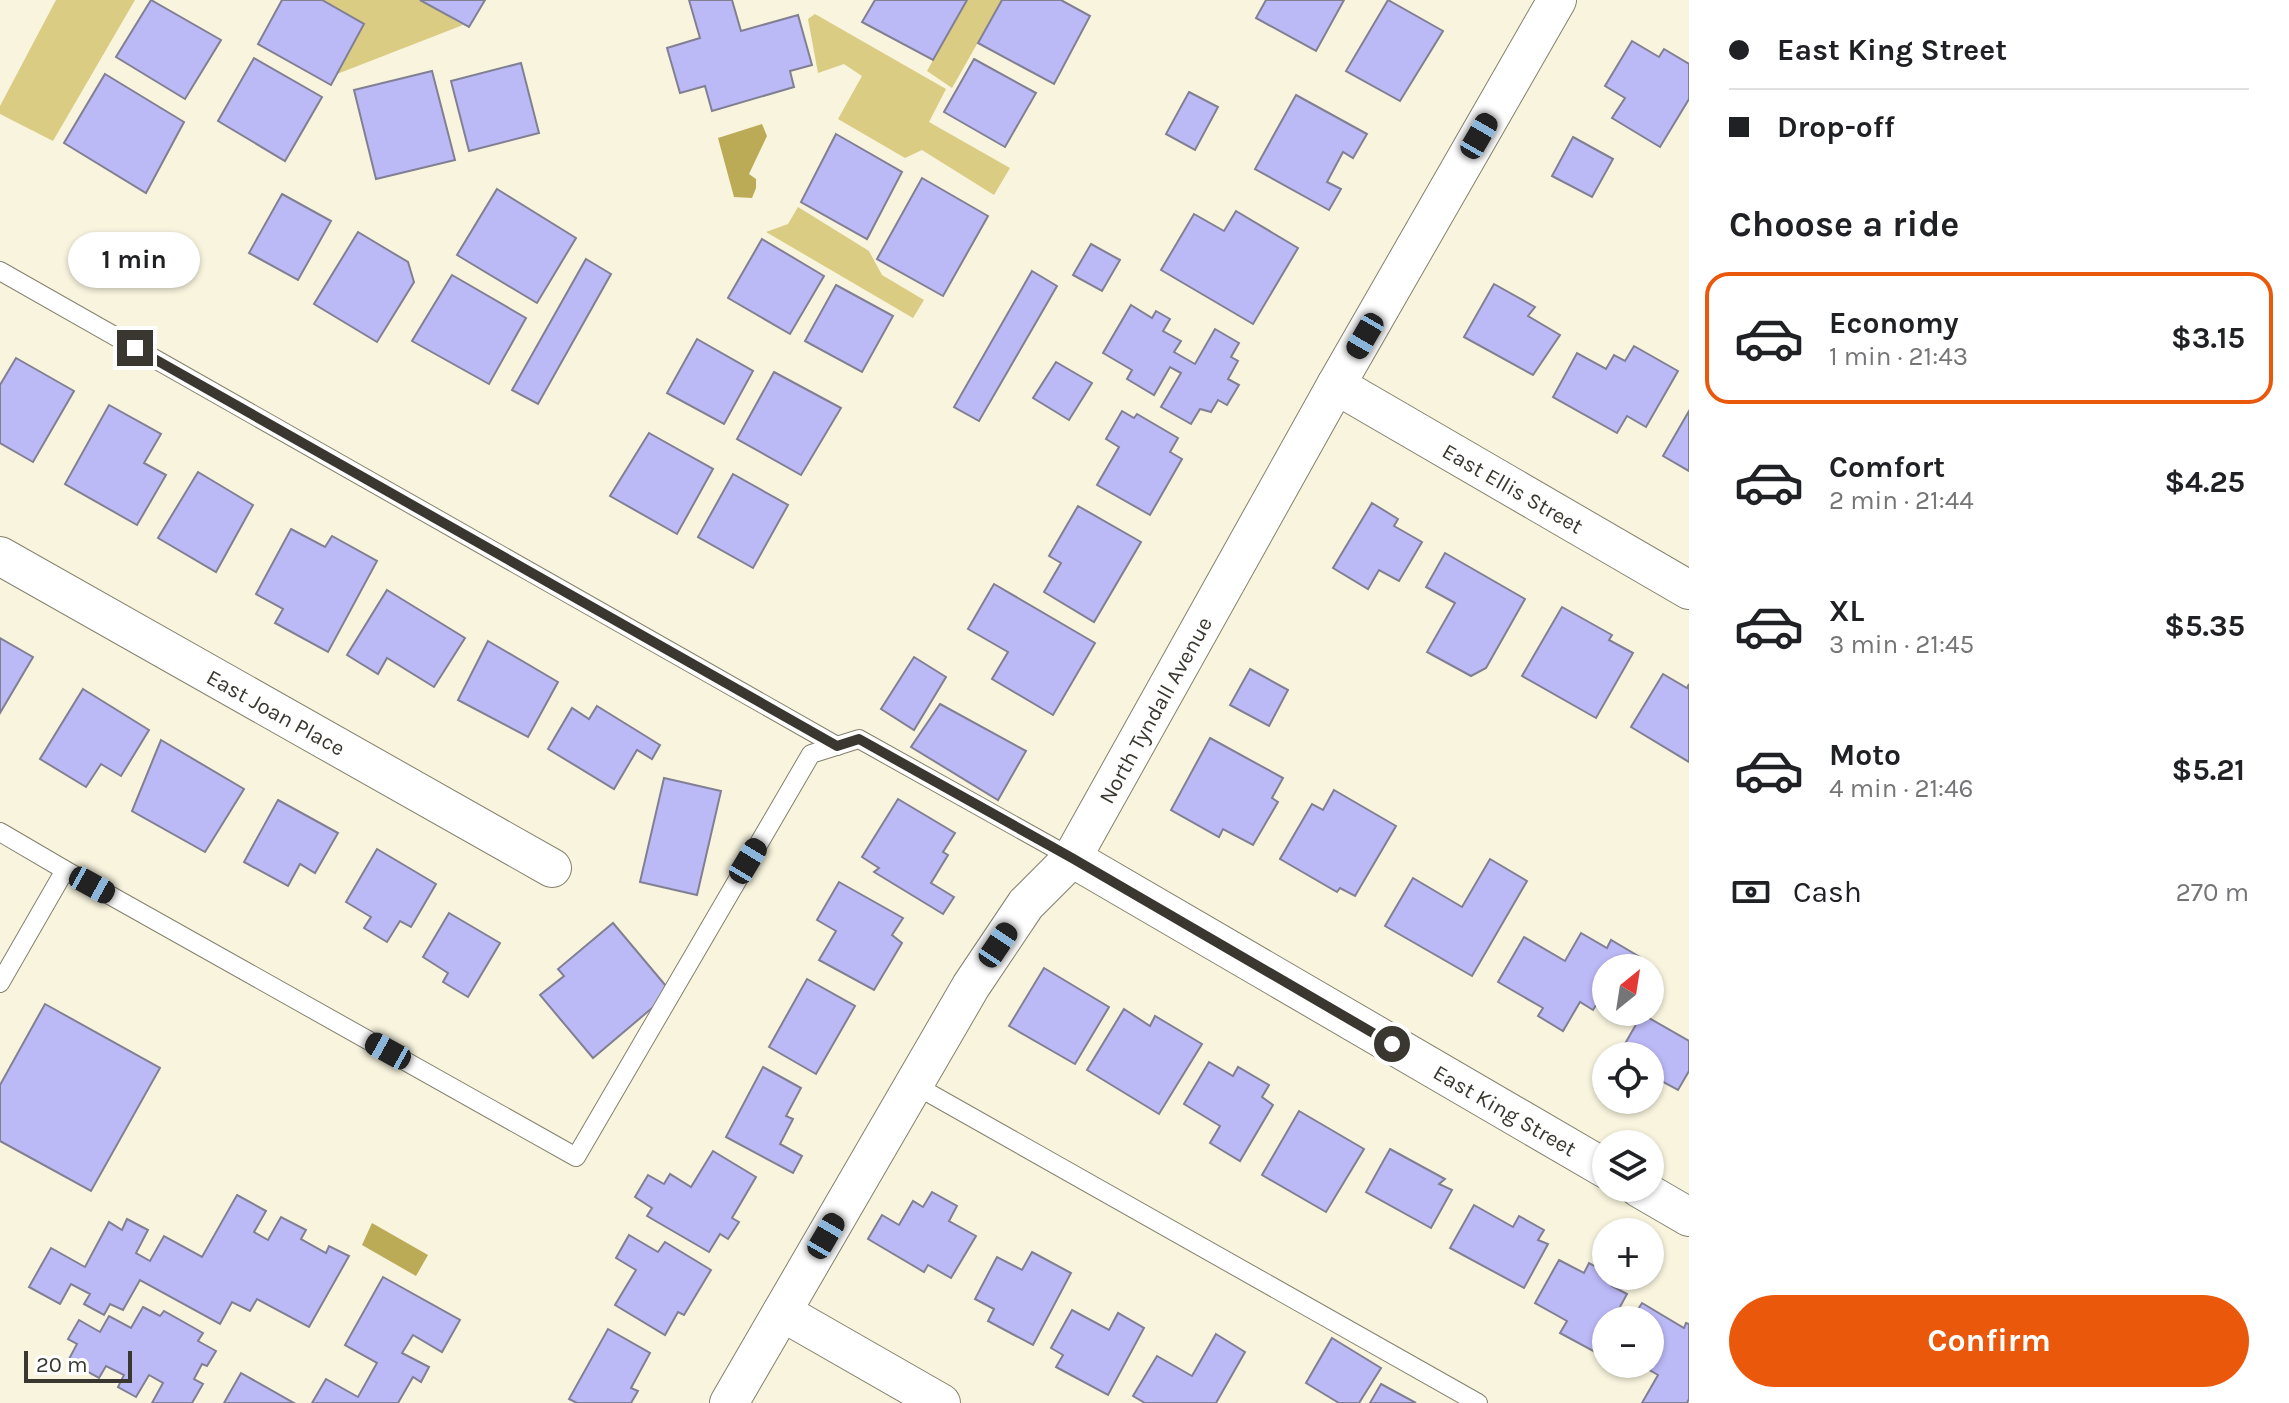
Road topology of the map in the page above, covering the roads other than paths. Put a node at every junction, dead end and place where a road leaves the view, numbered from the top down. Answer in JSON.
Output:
{"nodes":[{"id":1,"x":1557,"y":0,"type":"edge"},
{"id":2,"x":0,"y":271,"type":"edge"},
{"id":3,"x":1336,"y":385,"type":"junction"},
{"id":4,"x":0,"y":556,"type":"edge"},
{"id":5,"x":1689,"y":590,"type":"edge"},
{"id":6,"x":837,"y":746,"type":"junction"},
{"id":7,"x":0,"y":832,"type":"edge"},
{"id":8,"x":1072,"y":858,"type":"junction"},
{"id":9,"x":552,"y":868,"type":"dead end"},
{"id":10,"x":65,"y":870,"type":"junction"},
{"id":11,"x":0,"y":983,"type":"edge"},
{"id":12,"x":913,"y":1084,"type":"junction"},
{"id":13,"x":1592,"y":1161,"type":"edge"},
{"id":14,"x":1663,"y":1202,"type":"edge"},
{"id":15,"x":1689,"y":1217,"type":"edge"},
{"id":16,"x":782,"y":1312,"type":"junction"},
{"id":17,"x":729,"y":1403,"type":"edge"},
{"id":18,"x":941,"y":1403,"type":"edge"},
{"id":19,"x":1478,"y":1403,"type":"edge"}],
"edges":[{"from":1,"to":3,"type":"street","name":"North Tyndall Avenue"},
{"from":2,"to":6,"type":"lane"},
{"from":3,"to":5,"type":"street","name":"East Ellis Street"},
{"from":3,"to":8,"type":"street","name":"North Tyndall Avenue"},
{"from":4,"to":9,"type":"street","name":"East Joan Place"},
{"from":6,"to":8,"type":"lane"},
{"from":6,"to":10,"type":"lane"},
{"from":7,"to":10,"type":"lane"},
{"from":8,"to":12,"type":"street","name":"North Tyndall Avenue"},
{"from":8,"to":13,"type":"street","name":"East King Street"},
{"from":10,"to":11,"type":"lane"},
{"from":12,"to":16,"type":"street","name":"North Tyndall Avenue"},
{"from":12,"to":19,"type":"lane"},
{"from":14,"to":15,"type":"street"},
{"from":16,"to":17,"type":"street","name":"North Tyndall Avenue"},
{"from":16,"to":18,"type":"street"}]}
